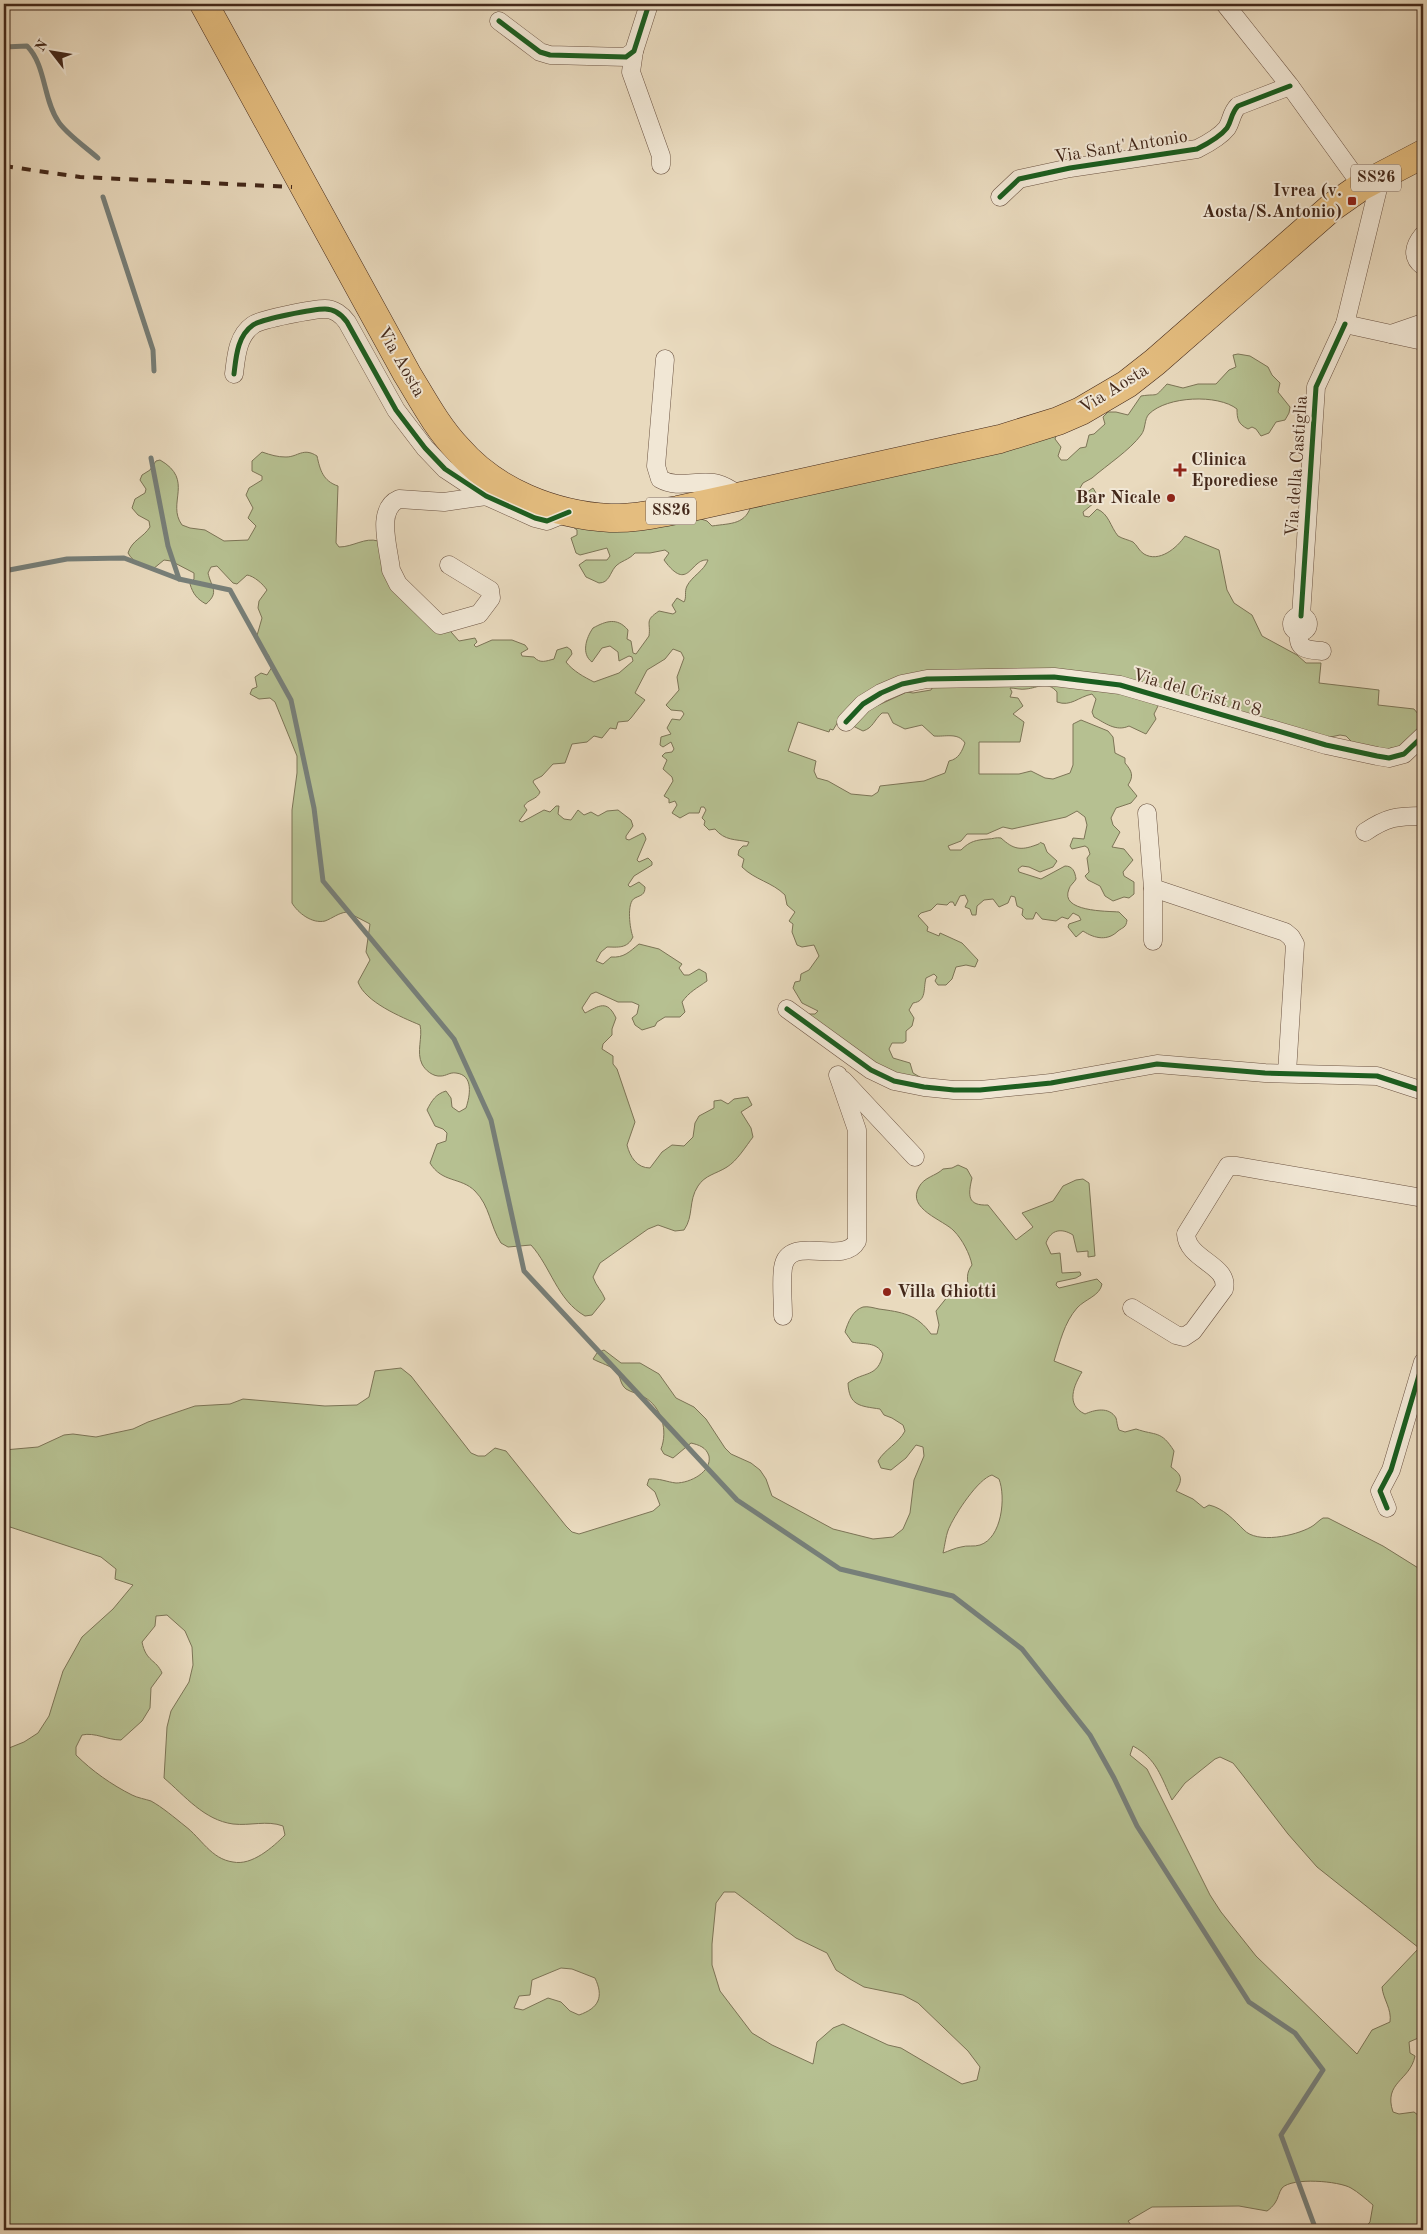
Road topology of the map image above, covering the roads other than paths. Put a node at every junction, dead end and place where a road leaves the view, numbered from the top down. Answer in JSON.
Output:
{"nodes":[{"id":1,"x":204,"y":4,"type":"edge"},
{"id":2,"x":649,"y":4,"type":"edge"},
{"id":3,"x":1225,"y":4,"type":"edge"},
{"id":4,"x":500,"y":21,"type":"dead end"},
{"id":5,"x":634,"y":51,"type":"junction"},
{"id":6,"x":1290,"y":86,"type":"junction"},
{"id":7,"x":1238,"y":106,"type":"junction"},
{"id":8,"x":1216,"y":114,"type":"dead end"},
{"id":9,"x":1423,"y":154,"type":"edge"},
{"id":10,"x":661,"y":165,"type":"dead end"},
{"id":11,"x":1371,"y":181,"type":"junction"},
{"id":12,"x":1000,"y":197,"type":"dead end"},
{"id":13,"x":1423,"y":235,"type":"edge"},
{"id":14,"x":1423,"y":266,"type":"edge"},
{"id":15,"x":1423,"y":323,"type":"edge"},
{"id":16,"x":1345,"y":324,"type":"junction"},
{"id":17,"x":1391,"y":334,"type":"junction"},
{"id":18,"x":1423,"y":341,"type":"edge"},
{"id":19,"x":664,"y":359,"type":"dead end"},
{"id":20,"x":234,"y":374,"type":"dead end"},
{"id":21,"x":486,"y":496,"type":"junction"},
{"id":22,"x":742,"y":496,"type":"junction"},
{"id":23,"x":569,"y":512,"type":"junction"},
{"id":24,"x":450,"y":565,"type":"dead end"},
{"id":25,"x":1322,"y":651,"type":"dead end"},
{"id":26,"x":846,"y":722,"type":"dead end"},
{"id":27,"x":1423,"y":736,"type":"edge"},
{"id":28,"x":1147,"y":813,"type":"dead end"},
{"id":29,"x":1423,"y":816,"type":"edge"},
{"id":30,"x":1365,"y":832,"type":"dead end"},
{"id":31,"x":1152,"y":888,"type":"junction"},
{"id":32,"x":1153,"y":941,"type":"dead end"},
{"id":33,"x":787,"y":1009,"type":"dead end"},
{"id":34,"x":854,"y":1058,"type":"junction"},
{"id":35,"x":1287,"y":1074,"type":"junction"},
{"id":36,"x":838,"y":1075,"type":"junction"},
{"id":37,"x":1423,"y":1091,"type":"edge"},
{"id":38,"x":915,"y":1157,"type":"dead end"},
{"id":39,"x":1423,"y":1198,"type":"edge"},
{"id":40,"x":1132,"y":1308,"type":"dead end"},
{"id":41,"x":783,"y":1316,"type":"dead end"},
{"id":42,"x":1423,"y":1362,"type":"edge"},
{"id":43,"x":1387,"y":1508,"type":"dead end"}],
"edges":[{"from":1,"to":23,"type":"main road","name":"Via Aosta","number":"SS26"},
{"from":2,"to":5,"type":"street"},
{"from":3,"to":6,"type":"street"},
{"from":4,"to":5,"type":"street"},
{"from":5,"to":10,"type":"street"},
{"from":6,"to":7,"type":"street"},
{"from":6,"to":11,"type":"street"},
{"from":7,"to":8,"type":"street"},
{"from":7,"to":12,"type":"street","name":"Via Sant'Antonio"},
{"from":9,"to":11,"type":"main road","name":"Via Aosta","number":"SS26"},
{"from":11,"to":16,"type":"street","name":"Via della Castiglia"},
{"from":11,"to":22,"type":"main road","name":"Via Aosta","number":"SS26"},
{"from":13,"to":14,"type":"street"},
{"from":15,"to":17,"type":"street"},
{"from":16,"to":17,"type":"street"},
{"from":16,"to":25,"type":"street","name":"Via della Castiglia"},
{"from":17,"to":18,"type":"street"},
{"from":19,"to":22,"type":"street"},
{"from":20,"to":21,"type":"street"},
{"from":21,"to":23,"type":"street"},
{"from":21,"to":24,"type":"street"},
{"from":22,"to":23,"type":"main road","name":"Via Aosta","number":"SS26"},
{"from":26,"to":27,"type":"street","name":"Via del Crist n°8"},
{"from":28,"to":31,"type":"street"},
{"from":29,"to":30,"type":"street"},
{"from":31,"to":32,"type":"street"},
{"from":31,"to":35,"type":"street"},
{"from":33,"to":34,"type":"street"},
{"from":34,"to":35,"type":"street"},
{"from":34,"to":36,"type":"street"},
{"from":35,"to":37,"type":"street"},
{"from":36,"to":38,"type":"street"},
{"from":36,"to":41,"type":"street"},
{"from":39,"to":40,"type":"street"},
{"from":42,"to":43,"type":"street"}]}
